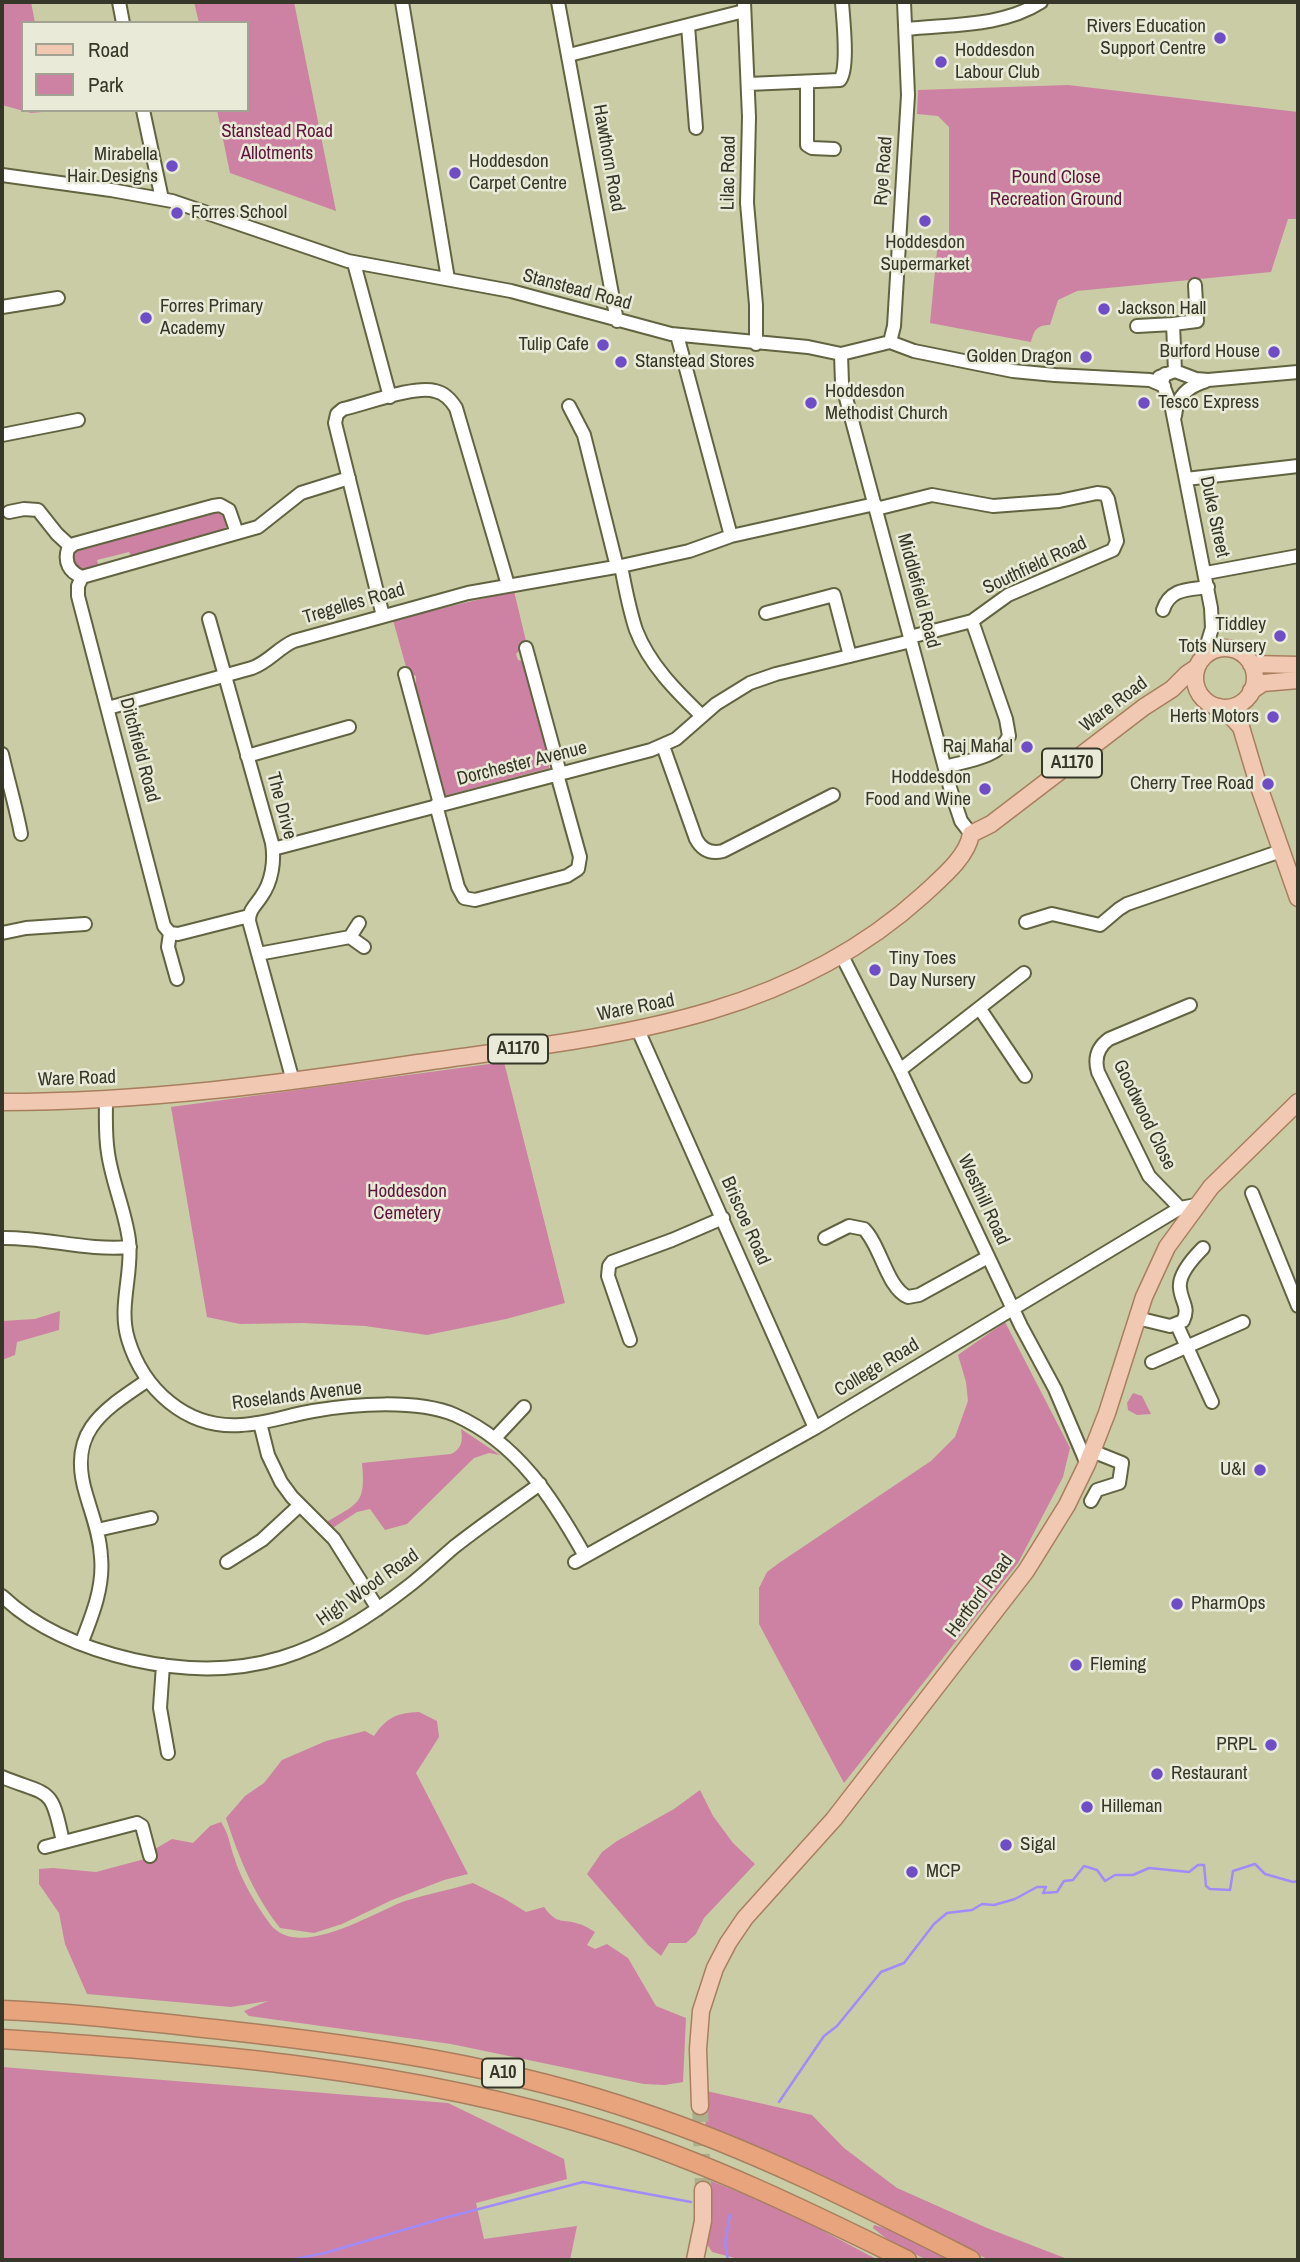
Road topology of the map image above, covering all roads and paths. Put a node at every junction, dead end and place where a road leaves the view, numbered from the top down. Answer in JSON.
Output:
{"nodes":[{"id":1,"x":119,"y":2,"type":"edge"},
{"id":2,"x":402,"y":2,"type":"edge"},
{"id":3,"x":558,"y":2,"type":"edge"},
{"id":4,"x":842,"y":2,"type":"edge"},
{"id":5,"x":904,"y":2,"type":"edge"},
{"id":6,"x":1041,"y":2,"type":"edge"},
{"id":7,"x":744,"y":6,"type":"edge"},
{"id":8,"x":123,"y":21,"type":"edge"},
{"id":9,"x":688,"y":26,"type":"junction"},
{"id":10,"x":906,"y":29,"type":"junction"},
{"id":11,"x":569,"y":55,"type":"junction"},
{"id":12,"x":807,"y":82,"type":"junction"},
{"id":13,"x":748,"y":84,"type":"junction"},
{"id":14,"x":143,"y":112,"type":"edge"},
{"id":15,"x":696,"y":128,"type":"dead end"},
{"id":16,"x":834,"y":149,"type":"dead end"},
{"id":17,"x":2,"y":175,"type":"edge"},
{"id":18,"x":162,"y":199,"type":"junction"},
{"id":19,"x":354,"y":263,"type":"junction"},
{"id":20,"x":448,"y":279,"type":"junction"},
{"id":21,"x":1195,"y":285,"type":"dead end"},
{"id":22,"x":58,"y":298,"type":"dead end"},
{"id":23,"x":2,"y":307,"type":"edge"},
{"id":24,"x":617,"y":321,"type":"junction"},
{"id":25,"x":1173,"y":324,"type":"junction"},
{"id":26,"x":1137,"y":326,"type":"dead end"},
{"id":27,"x":677,"y":335,"type":"junction"},
{"id":28,"x":890,"y":342,"type":"junction"},
{"id":29,"x":756,"y":344,"type":"junction"},
{"id":30,"x":841,"y":354,"type":"junction"},
{"id":31,"x":1298,"y":372,"type":"edge"},
{"id":32,"x":1168,"y":377,"type":"junction"},
{"id":33,"x":1208,"y":380,"type":"junction"},
{"id":34,"x":390,"y":397,"type":"junction"},
{"id":35,"x":569,"y":406,"type":"dead end"},
{"id":36,"x":78,"y":420,"type":"dead end"},
{"id":37,"x":1174,"y":420,"type":"junction"},
{"id":38,"x":2,"y":435,"type":"edge"},
{"id":39,"x":1298,"y":466,"type":"edge"},
{"id":40,"x":349,"y":478,"type":"junction"},
{"id":41,"x":1186,"y":479,"type":"junction"},
{"id":42,"x":1097,"y":493,"type":"joint"},
{"id":43,"x":876,"y":506,"type":"junction"},
{"id":44,"x":9,"y":512,"type":"dead end"},
{"id":45,"x":237,"y":533,"type":"junction"},
{"id":46,"x":731,"y":536,"type":"junction"},
{"id":47,"x":70,"y":545,"type":"junction"},
{"id":48,"x":1298,"y":556,"type":"edge"},
{"id":49,"x":619,"y":566,"type":"junction"},
{"id":50,"x":1206,"y":573,"type":"junction"},
{"id":51,"x":82,"y":577,"type":"junction"},
{"id":52,"x":508,"y":584,"type":"junction"},
{"id":53,"x":1208,"y":587,"type":"junction"},
{"id":54,"x":1163,"y":610,"type":"dead end"},
{"id":55,"x":766,"y":613,"type":"dead end"},
{"id":56,"x":383,"y":616,"type":"junction"},
{"id":57,"x":209,"y":619,"type":"dead end"},
{"id":58,"x":972,"y":621,"type":"junction"},
{"id":59,"x":911,"y":639,"type":"junction"},
{"id":60,"x":526,"y":648,"type":"dead end"},
{"id":61,"x":850,"y":656,"type":"junction"},
{"id":62,"x":1200,"y":663,"type":"junction"},
{"id":63,"x":1251,"y":664,"type":"junction"},
{"id":64,"x":1298,"y":665,"type":"edge"},
{"id":65,"x":405,"y":674,"type":"dead end"},
{"id":66,"x":225,"y":676,"type":"junction"},
{"id":67,"x":1298,"y":680,"type":"edge"},
{"id":68,"x":1172,"y":690,"type":"junction"},
{"id":69,"x":1250,"y":694,"type":"junction"},
{"id":70,"x":1201,"y":696,"type":"junction"},
{"id":71,"x":1219,"y":707,"type":"junction"},
{"id":72,"x":108,"y":708,"type":"junction"},
{"id":73,"x":702,"y":716,"type":"junction"},
{"id":74,"x":349,"y":727,"type":"dead end"},
{"id":75,"x":1241,"y":727,"type":"junction"},
{"id":76,"x":663,"y":746,"type":"junction"},
{"id":77,"x":2,"y":754,"type":"edge"},
{"id":78,"x":247,"y":755,"type":"junction"},
{"id":79,"x":945,"y":767,"type":"junction"},
{"id":80,"x":558,"y":774,"type":"junction"},
{"id":81,"x":6,"y":792,"type":"edge"},
{"id":82,"x":833,"y":795,"type":"dead end"},
{"id":83,"x":438,"y":805,"type":"junction"},
{"id":84,"x":21,"y":834,"type":"dead end"},
{"id":85,"x":971,"y":834,"type":"junction"},
{"id":86,"x":273,"y":849,"type":"junction"},
{"id":87,"x":1282,"y":851,"type":"junction"},
{"id":88,"x":1298,"y":898,"type":"edge"},
{"id":89,"x":249,"y":916,"type":"junction"},
{"id":90,"x":1026,"y":922,"type":"dead end"},
{"id":91,"x":359,"y":923,"type":"dead end"},
{"id":92,"x":85,"y":924,"type":"dead end"},
{"id":93,"x":2,"y":933,"type":"edge"},
{"id":94,"x":170,"y":933,"type":"junction"},
{"id":95,"x":351,"y":937,"type":"junction"},
{"id":96,"x":364,"y":947,"type":"dead end"},
{"id":97,"x":258,"y":954,"type":"junction"},
{"id":98,"x":841,"y":954,"type":"junction"},
{"id":99,"x":1024,"y":973,"type":"dead end"},
{"id":100,"x":177,"y":979,"type":"dead end"},
{"id":101,"x":1190,"y":1005,"type":"dead end"},
{"id":102,"x":980,"y":1009,"type":"junction"},
{"id":103,"x":638,"y":1030,"type":"junction"},
{"id":104,"x":900,"y":1070,"type":"junction"},
{"id":105,"x":1025,"y":1076,"type":"dead end"},
{"id":106,"x":293,"y":1081,"type":"junction"},
{"id":107,"x":106,"y":1100,"type":"junction"},
{"id":108,"x":2,"y":1102,"type":"edge"},
{"id":109,"x":1298,"y":1102,"type":"edge"},
{"id":110,"x":1252,"y":1193,"type":"dead end"},
{"id":111,"x":1196,"y":1205,"type":"junction"},
{"id":112,"x":1180,"y":1208,"type":"junction"},
{"id":113,"x":723,"y":1218,"type":"junction"},
{"id":114,"x":1156,"y":1223,"type":"junction"},
{"id":115,"x":1173,"y":1237,"type":"junction"},
{"id":116,"x":2,"y":1238,"type":"edge"},
{"id":117,"x":825,"y":1238,"type":"dead end"},
{"id":118,"x":130,"y":1247,"type":"junction"},
{"id":119,"x":1203,"y":1248,"type":"dead end"},
{"id":120,"x":988,"y":1257,"type":"junction"},
{"id":121,"x":1298,"y":1305,"type":"edge"},
{"id":122,"x":1012,"y":1308,"type":"junction"},
{"id":123,"x":1137,"y":1318,"type":"junction"},
{"id":124,"x":1243,"y":1322,"type":"dead end"},
{"id":125,"x":1177,"y":1325,"type":"junction"},
{"id":126,"x":630,"y":1340,"type":"dead end"},
{"id":127,"x":1188,"y":1346,"type":"junction"},
{"id":128,"x":1152,"y":1362,"type":"dead end"},
{"id":129,"x":148,"y":1380,"type":"junction"},
{"id":130,"x":1212,"y":1402,"type":"dead end"},
{"id":131,"x":524,"y":1407,"type":"dead end"},
{"id":132,"x":260,"y":1423,"type":"junction"},
{"id":133,"x":815,"y":1428,"type":"junction"},
{"id":134,"x":495,"y":1438,"type":"junction"},
{"id":135,"x":1089,"y":1457,"type":"junction"},
{"id":136,"x":540,"y":1484,"type":"junction"},
{"id":137,"x":1091,"y":1501,"type":"dead end"},
{"id":138,"x":300,"y":1506,"type":"junction"},
{"id":139,"x":151,"y":1518,"type":"dead end"},
{"id":140,"x":97,"y":1530,"type":"junction"},
{"id":141,"x":580,"y":1559,"type":"joint"},
{"id":142,"x":226,"y":1562,"type":"dead end"},
{"id":143,"x":4,"y":1601,"type":"edge"},
{"id":144,"x":378,"y":1609,"type":"junction"},
{"id":145,"x":81,"y":1644,"type":"junction"},
{"id":146,"x":163,"y":1665,"type":"junction"},
{"id":147,"x":168,"y":1753,"type":"dead end"},
{"id":148,"x":2,"y":1777,"type":"edge"},
{"id":149,"x":64,"y":1842,"type":"junction"},
{"id":150,"x":45,"y":1847,"type":"dead end"},
{"id":151,"x":150,"y":1856,"type":"dead end"},
{"id":152,"x":2,"y":2010,"type":"edge"},
{"id":153,"x":2,"y":2039,"type":"edge"},
{"id":154,"x":700,"y":2106,"type":"tunnel mouth"},
{"id":155,"x":703,"y":2189,"type":"tunnel mouth"},
{"id":156,"x":695,"y":2260,"type":"edge"},
{"id":157,"x":906,"y":2260,"type":"edge"},
{"id":158,"x":971,"y":2260,"type":"edge"}],
"edges":[{"from":1,"to":8,"type":"street"},
{"from":2,"to":20,"type":"street"},
{"from":3,"to":11,"type":"street","name":"Hawthorn Road"},
{"from":4,"to":12,"type":"street"},
{"from":5,"to":10,"type":"street","name":"Rye Road"},
{"from":6,"to":10,"type":"street"},
{"from":7,"to":9,"type":"street"},
{"from":7,"to":13,"type":"street","name":"Lilac Road"},
{"from":9,"to":11,"type":"street"},
{"from":9,"to":15,"type":"street"},
{"from":10,"to":28,"type":"street","name":"Rye Road"},
{"from":11,"to":24,"type":"street","name":"Hawthorn Road"},
{"from":12,"to":13,"type":"street"},
{"from":12,"to":16,"type":"street"},
{"from":13,"to":29,"type":"street","name":"Lilac Road"},
{"from":14,"to":18,"type":"street"},
{"from":17,"to":18,"type":"street","name":"Stanstead Road"},
{"from":18,"to":19,"type":"street","name":"Stanstead Road"},
{"from":19,"to":20,"type":"street","name":"Stanstead Road"},
{"from":19,"to":34,"type":"street"},
{"from":20,"to":24,"type":"street","name":"Stanstead Road"},
{"from":21,"to":25,"type":"street"},
{"from":22,"to":23,"type":"street"},
{"from":24,"to":27,"type":"street","name":"Stanstead Road"},
{"from":25,"to":26,"type":"street"},
{"from":25,"to":32,"type":"street","name":"Duke Street"},
{"from":27,"to":29,"type":"street","name":"Stanstead Road"},
{"from":27,"to":46,"type":"street"},
{"from":28,"to":30,"type":"street","name":"Stanstead Road"},
{"from":28,"to":32,"type":"street"},
{"from":29,"to":30,"type":"street","name":"Stanstead Road"},
{"from":30,"to":43,"type":"street","name":"Middlefield Road"},
{"from":31,"to":33,"type":"street"},
{"from":32,"to":33,"type":"street"},
{"from":32,"to":37,"type":"street","name":"Duke Street"},
{"from":33,"to":37,"type":"street"},
{"from":34,"to":40,"type":"street"},
{"from":34,"to":52,"type":"street"},
{"from":35,"to":49,"type":"street"},
{"from":36,"to":38,"type":"street"},
{"from":37,"to":41,"type":"street","name":"Duke Street"},
{"from":39,"to":41,"type":"street"},
{"from":40,"to":45,"type":"street"},
{"from":40,"to":56,"type":"street"},
{"from":41,"to":50,"type":"street","name":"Duke Street"},
{"from":42,"to":43,"type":"street","name":"Tregelles Road"},
{"from":42,"to":58,"type":"street","name":"Southfield Road"},
{"from":43,"to":46,"type":"street","name":"Tregelles Road"},
{"from":43,"to":59,"type":"street","name":"Middlefield Road"},
{"from":44,"to":47,"type":"street","name":"Ditchfield Road"},
{"from":45,"to":47,"type":"street"},
{"from":45,"to":51,"type":"street"},
{"from":46,"to":49,"type":"street","name":"Tregelles Road"},
{"from":47,"to":51,"type":"street","name":"Ditchfield Road"},
{"from":48,"to":50,"type":"street"},
{"from":49,"to":52,"type":"street","name":"Tregelles Road"},
{"from":49,"to":73,"type":"street"},
{"from":50,"to":53,"type":"street","name":"Duke Street"},
{"from":51,"to":72,"type":"street","name":"Ditchfield Road"},
{"from":52,"to":56,"type":"street","name":"Tregelles Road"},
{"from":53,"to":54,"type":"street"},
{"from":53,"to":62,"type":"street","name":"Duke Street"},
{"from":55,"to":61,"type":"street"},
{"from":56,"to":66,"type":"street","name":"Tregelles Road"},
{"from":57,"to":66,"type":"street","name":"The Drive"},
{"from":58,"to":59,"type":"street","name":"Southfield Road"},
{"from":58,"to":79,"type":"street"},
{"from":59,"to":61,"type":"street","name":"Southfield Road"},
{"from":59,"to":79,"type":"street","name":"Middlefield Road"},
{"from":60,"to":80,"type":"street"},
{"from":61,"to":73,"type":"street","name":"Dorchester Avenue"},
{"from":62,"to":63,"type":"main road"},
{"from":62,"to":68,"type":"main road","name":"Ware Road","number":"A1170"},
{"from":62,"to":70,"type":"main road"},
{"from":63,"to":64,"type":"main road"},
{"from":63,"to":69,"type":"main road"},
{"from":65,"to":83,"type":"street"},
{"from":66,"to":72,"type":"street","name":"Tregelles Road"},
{"from":66,"to":78,"type":"street","name":"The Drive"},
{"from":67,"to":69,"type":"main road"},
{"from":68,"to":70,"type":"main road","name":"Ware Road"},
{"from":68,"to":85,"type":"main road","name":"Ware Road","number":"A1170"},
{"from":69,"to":71,"type":"main road"},
{"from":69,"to":75,"type":"main road"},
{"from":70,"to":71,"type":"main road"},
{"from":71,"to":75,"type":"main road"},
{"from":72,"to":94,"type":"street","name":"Ditchfield Road"},
{"from":73,"to":76,"type":"street","name":"Dorchester Avenue"},
{"from":74,"to":78,"type":"street"},
{"from":75,"to":87,"type":"main road"},
{"from":76,"to":80,"type":"street","name":"Dorchester Avenue"},
{"from":76,"to":82,"type":"street"},
{"from":77,"to":81,"type":"street"},
{"from":78,"to":86,"type":"street","name":"The Drive"},
{"from":79,"to":85,"type":"street","name":"Middlefield Road"},
{"from":80,"to":83,"type":"street","name":"Dorchester Avenue"},
{"from":80,"to":83,"type":"street"},
{"from":81,"to":84,"type":"street"},
{"from":83,"to":86,"type":"street","name":"Dorchester Avenue"},
{"from":85,"to":98,"type":"main road","name":"Ware Road","number":"A1170"},
{"from":86,"to":89,"type":"street","name":"The Drive"},
{"from":87,"to":88,"type":"main road"},
{"from":87,"to":90,"type":"street"},
{"from":89,"to":94,"type":"street"},
{"from":89,"to":97,"type":"street"},
{"from":91,"to":95,"type":"street"},
{"from":92,"to":93,"type":"street"},
{"from":94,"to":100,"type":"street","name":"Ditchfield Road"},
{"from":95,"to":96,"type":"street"},
{"from":95,"to":97,"type":"street"},
{"from":97,"to":106,"type":"street"},
{"from":98,"to":103,"type":"main road","name":"Ware Road","number":"A1170"},
{"from":98,"to":104,"type":"street","name":"Westhill Road"},
{"from":99,"to":102,"type":"street"},
{"from":101,"to":112,"type":"street","name":"Goodwood Close"},
{"from":102,"to":104,"type":"street"},
{"from":102,"to":105,"type":"street"},
{"from":103,"to":106,"type":"main road","name":"Ware Road","number":"A1170"},
{"from":103,"to":113,"type":"street","name":"Briscoe Road"},
{"from":104,"to":120,"type":"street","name":"Westhill Road"},
{"from":106,"to":107,"type":"main road","name":"Ware Road","number":"A1170"},
{"from":107,"to":108,"type":"main road","name":"Ware Road","number":"A1170"},
{"from":107,"to":118,"type":"street","name":"Roselands Avenue"},
{"from":109,"to":111,"type":"main road","name":"Hertford Road"},
{"from":110,"to":121,"type":"street"},
{"from":111,"to":112,"type":"street","name":"College Road"},
{"from":111,"to":115,"type":"main road","name":"Hertford Road"},
{"from":112,"to":114,"type":"street","name":"College Road"},
{"from":113,"to":126,"type":"street"},
{"from":113,"to":133,"type":"street","name":"Briscoe Road"},
{"from":114,"to":115,"type":"street"},
{"from":114,"to":122,"type":"street","name":"College Road"},
{"from":115,"to":123,"type":"main road","name":"Hertford Road"},
{"from":116,"to":118,"type":"street"},
{"from":117,"to":120,"type":"street"},
{"from":118,"to":129,"type":"street","name":"Roselands Avenue"},
{"from":119,"to":125,"type":"street"},
{"from":120,"to":122,"type":"street","name":"Westhill Road"},
{"from":122,"to":133,"type":"street","name":"College Road"},
{"from":122,"to":135,"type":"street","name":"Westhill Road"},
{"from":123,"to":125,"type":"street"},
{"from":123,"to":135,"type":"main road","name":"Hertford Road"},
{"from":124,"to":127,"type":"street"},
{"from":125,"to":127,"type":"street"},
{"from":127,"to":128,"type":"street"},
{"from":127,"to":130,"type":"street"},
{"from":129,"to":132,"type":"street","name":"Roselands Avenue"},
{"from":129,"to":140,"type":"street"},
{"from":131,"to":134,"type":"street"},
{"from":132,"to":134,"type":"street","name":"Roselands Avenue"},
{"from":132,"to":138,"type":"street"},
{"from":133,"to":141,"type":"street","name":"College Road"},
{"from":134,"to":136,"type":"street","name":"Roselands Avenue"},
{"from":135,"to":137,"type":"street"},
{"from":135,"to":154,"type":"main road","name":"Hertford Road"},
{"from":136,"to":141,"type":"street","name":"Roselands Avenue"},
{"from":136,"to":144,"type":"street","name":"High Wood Road"},
{"from":138,"to":142,"type":"street"},
{"from":138,"to":144,"type":"street"},
{"from":139,"to":140,"type":"street"},
{"from":140,"to":145,"type":"street"},
{"from":143,"to":145,"type":"street","name":"High Wood Road"},
{"from":144,"to":146,"type":"street","name":"High Wood Road"},
{"from":145,"to":146,"type":"street","name":"High Wood Road"},
{"from":146,"to":147,"type":"street"},
{"from":148,"to":149,"type":"street"},
{"from":149,"to":150,"type":"street"},
{"from":149,"to":151,"type":"street"},
{"from":152,"to":158,"type":"highway","number":"A10"},
{"from":153,"to":157,"type":"highway","number":"A10"},
{"from":155,"to":156,"type":"main road"}]}
